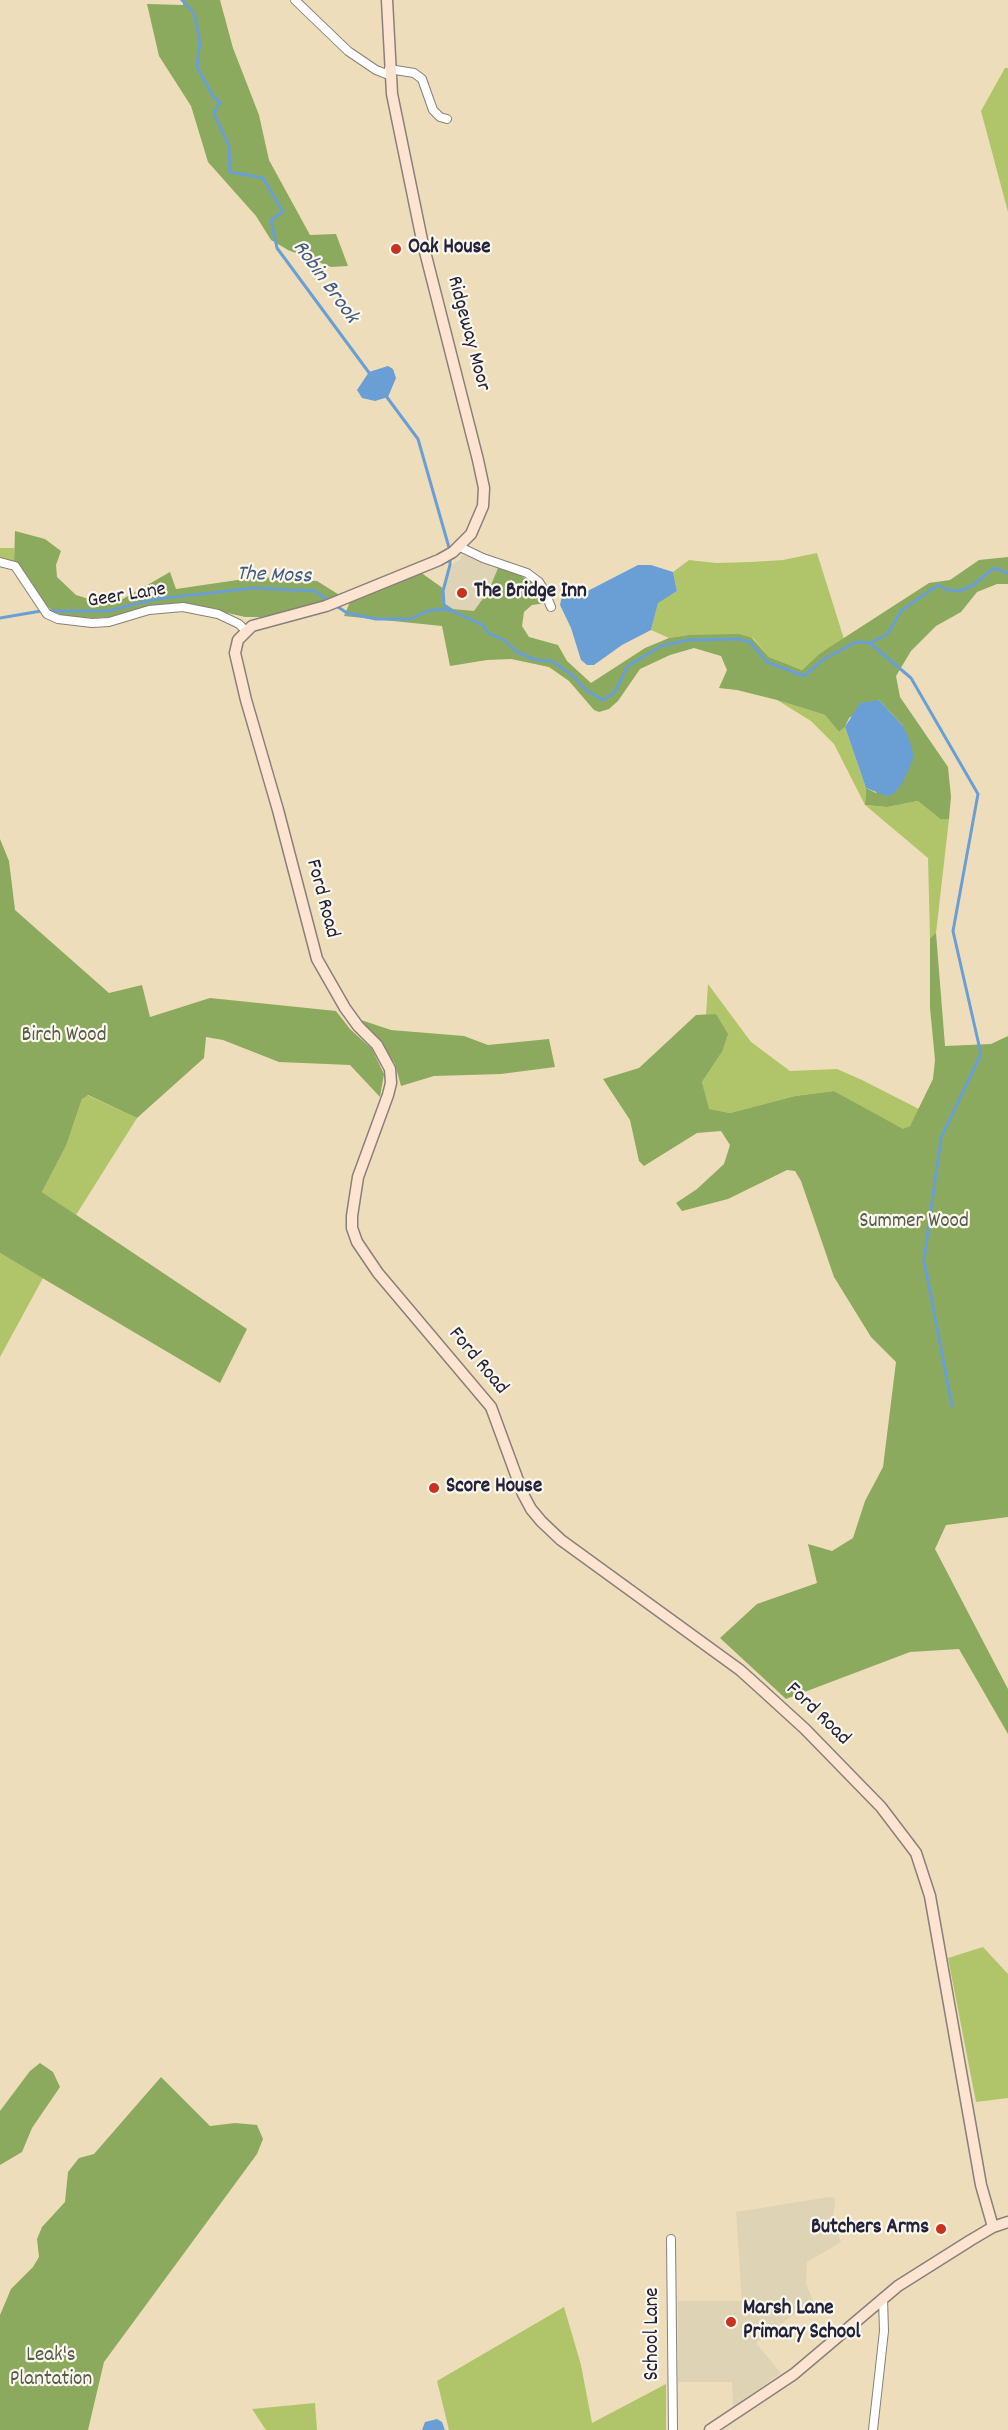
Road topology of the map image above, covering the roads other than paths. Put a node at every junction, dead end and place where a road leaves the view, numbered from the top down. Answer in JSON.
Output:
{"nodes":[{"id":1,"x":295,"y":0,"type":"edge"},
{"id":2,"x":387,"y":0,"type":"edge"},
{"id":3,"x":389,"y":72,"type":"junction"},
{"id":4,"x":447,"y":119,"type":"dead end"},
{"id":5,"x":453,"y":552,"type":"junction"},
{"id":6,"x":0,"y":562,"type":"edge"},
{"id":7,"x":551,"y":607,"type":"dead end"},
{"id":8,"x":246,"y":631,"type":"junction"},
{"id":9,"x":1008,"y":2222,"type":"edge"},
{"id":10,"x":993,"y":2227,"type":"junction"},
{"id":11,"x":671,"y":2238,"type":"dead end"},
{"id":12,"x":883,"y":2298,"type":"junction"},
{"id":13,"x":673,"y":2430,"type":"edge"},
{"id":14,"x":710,"y":2430,"type":"edge"},
{"id":15,"x":873,"y":2430,"type":"edge"}],
"edges":[{"from":1,"to":3,"type":"street"},
{"from":2,"to":3,"type":"street","name":"Ridgeway Moor"},
{"from":3,"to":4,"type":"street"},
{"from":3,"to":5,"type":"street","name":"Ridgeway Moor"},
{"from":5,"to":7,"type":"street"},
{"from":5,"to":8,"type":"street"},
{"from":6,"to":8,"type":"street","name":"Geer Lane"},
{"from":8,"to":10,"type":"street","name":"Ford Road"},
{"from":9,"to":10,"type":"street"},
{"from":10,"to":12,"type":"street"},
{"from":11,"to":13,"type":"street","name":"School Lane"},
{"from":12,"to":14,"type":"street"},
{"from":12,"to":15,"type":"street"}]}
